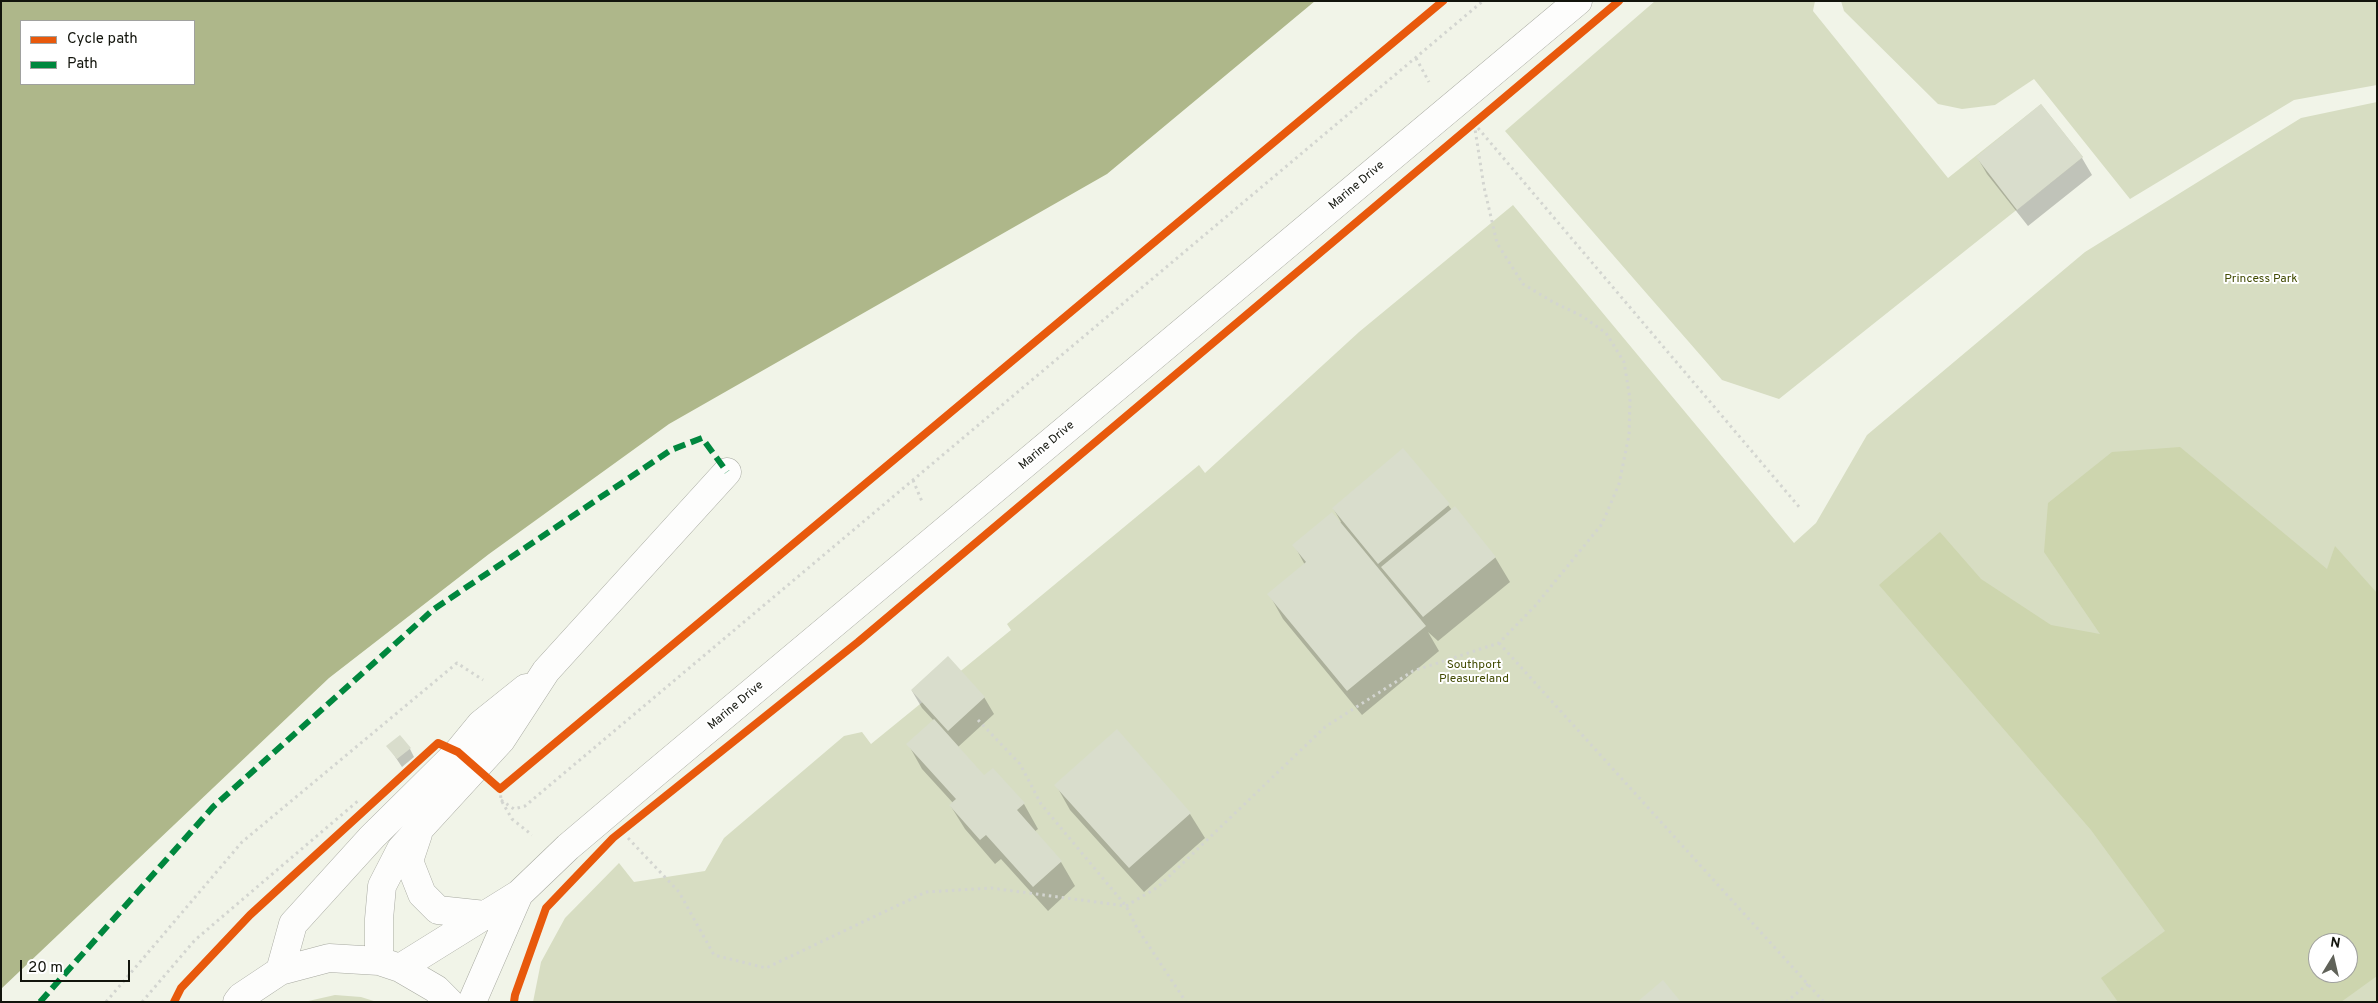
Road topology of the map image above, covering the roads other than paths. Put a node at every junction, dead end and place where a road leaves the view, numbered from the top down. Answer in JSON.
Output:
{"nodes":[{"id":1,"x":1578,"y":1,"type":"edge"},
{"id":2,"x":727,"y":472,"type":"dead end"},
{"id":3,"x":546,"y":671,"type":"junction"},
{"id":4,"x":419,"y":830,"type":"junction"},
{"id":5,"x":519,"y":894,"type":"junction"},
{"id":6,"x":485,"y":915,"type":"junction"},
{"id":7,"x":389,"y":965,"type":"junction"},
{"id":8,"x":280,"y":971,"type":"junction"},
{"id":9,"x":237,"y":1002,"type":"edge"},
{"id":10,"x":449,"y":1002,"type":"edge"},
{"id":11,"x":472,"y":1002,"type":"edge"}],
"edges":[{"from":1,"to":5,"type":"street","name":"Marine Drive"},
{"from":2,"to":3,"type":"street"},
{"from":3,"to":4,"type":"street"},
{"from":3,"to":8,"type":"street"},
{"from":4,"to":6,"type":"street"},
{"from":4,"to":7,"type":"street"},
{"from":5,"to":6,"type":"street","name":"Marine Drive"},
{"from":5,"to":11,"type":"street","name":"Marine Drive"},
{"from":6,"to":7,"type":"street","name":"Marine Drive"},
{"from":7,"to":8,"type":"street"},
{"from":7,"to":10,"type":"street"},
{"from":8,"to":9,"type":"street"}]}
